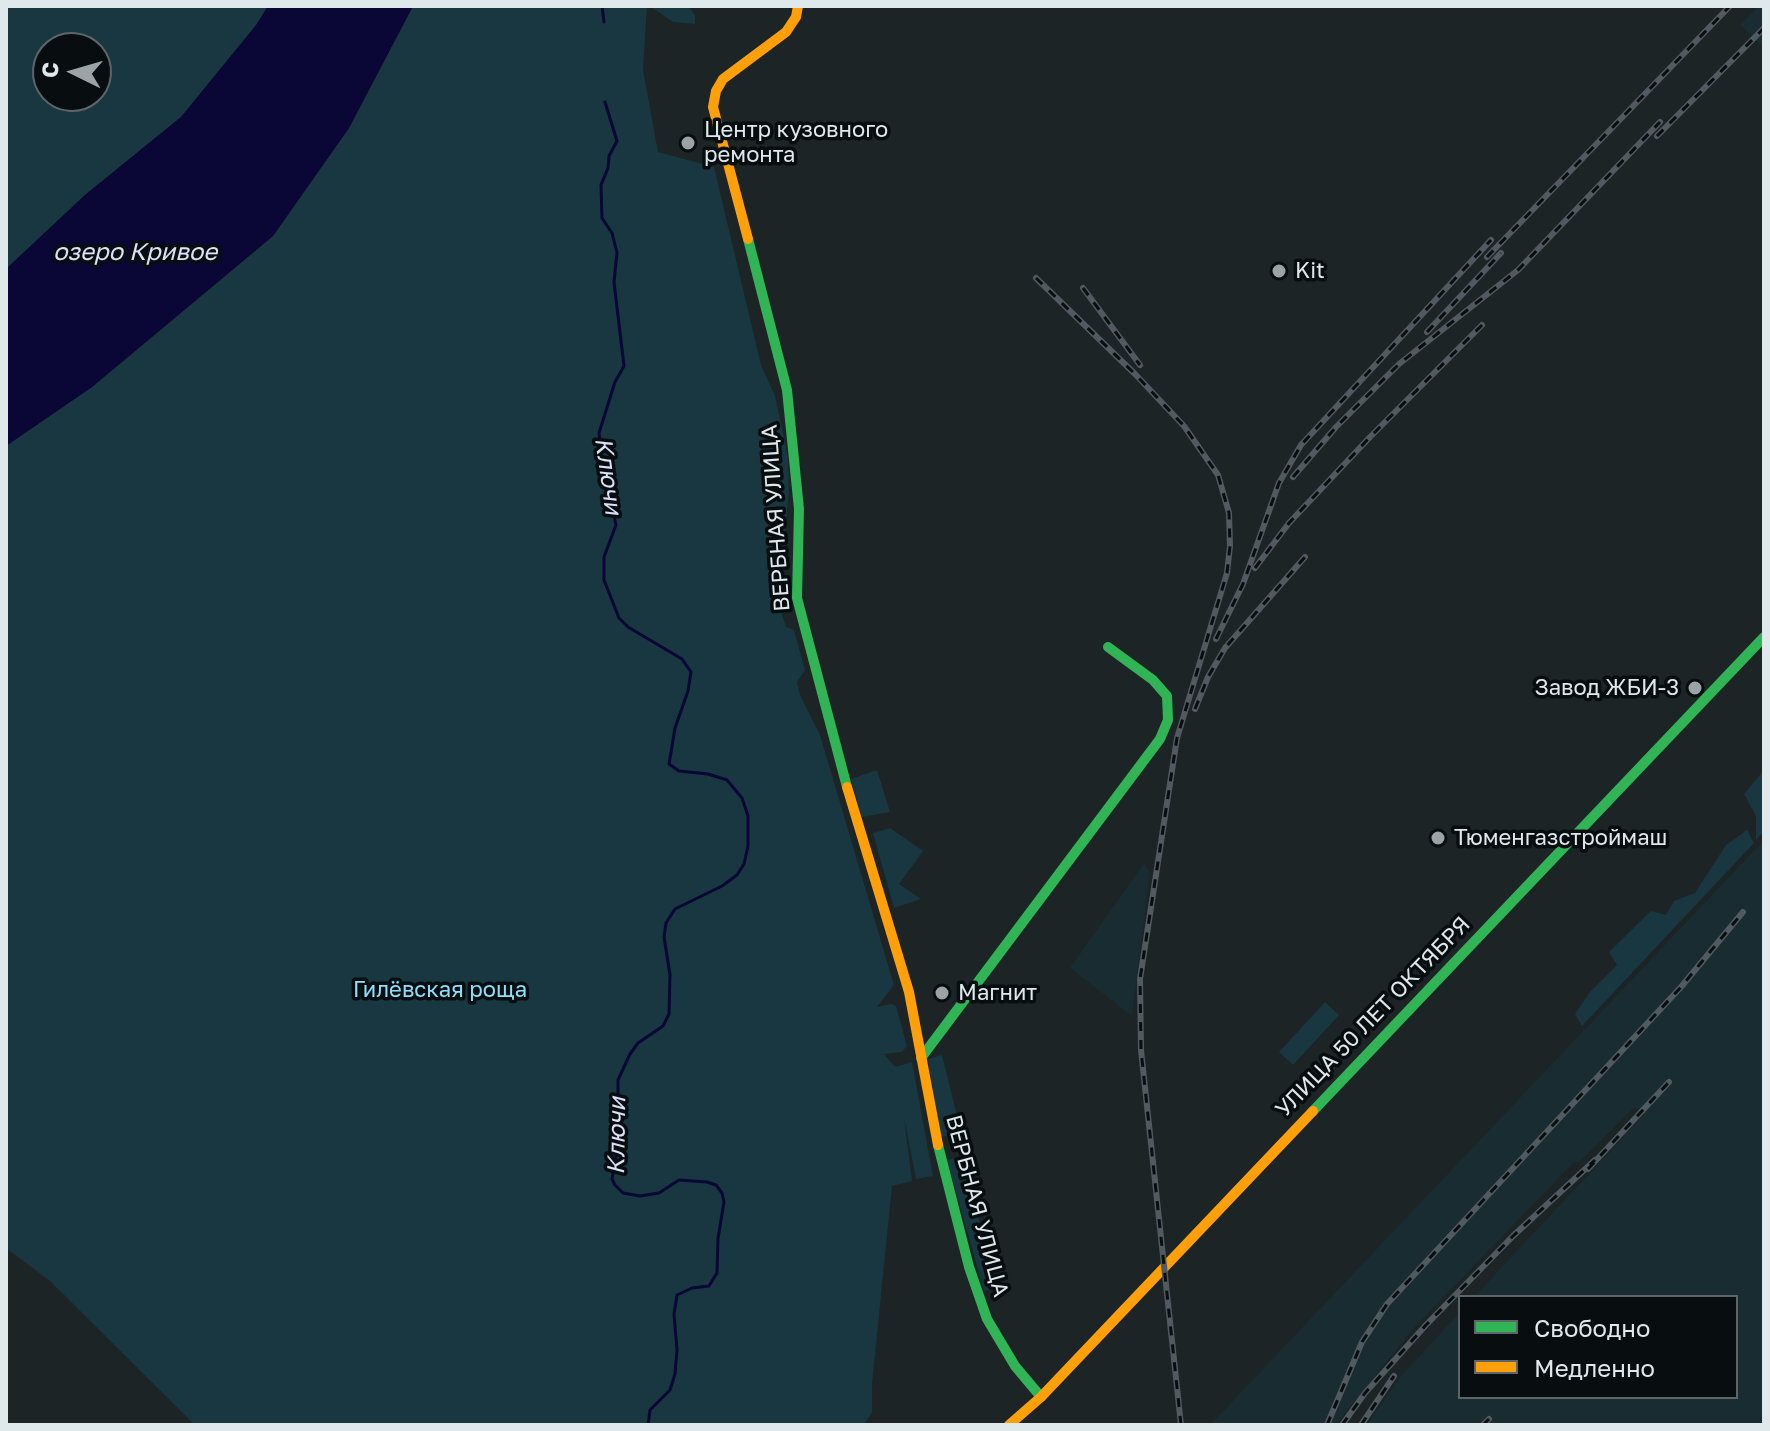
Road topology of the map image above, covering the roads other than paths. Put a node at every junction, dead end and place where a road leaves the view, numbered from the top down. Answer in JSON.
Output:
{"nodes":[{"id":1,"x":798,"y":6,"type":"edge"},
{"id":2,"x":1764,"y":637,"type":"edge"},
{"id":3,"x":1108,"y":647,"type":"dead end"},
{"id":4,"x":921,"y":1058,"type":"junction"},
{"id":5,"x":1041,"y":1397,"type":"junction"},
{"id":6,"x":1010,"y":1425,"type":"edge"}],
"edges":[{"from":1,"to":4,"type":"street","name":"ВЕРБНАЯ УЛИЦА"},
{"from":2,"to":5,"type":"street","name":"УЛИЦА 50 ЛЕТ ОКТЯБРЯ"},
{"from":3,"to":4,"type":"street"},
{"from":4,"to":5,"type":"street","name":"ВЕРБНАЯ УЛИЦА"},
{"from":5,"to":6,"type":"street","name":"УЛИЦА 50 ЛЕТ ОКТЯБРЯ"}]}
